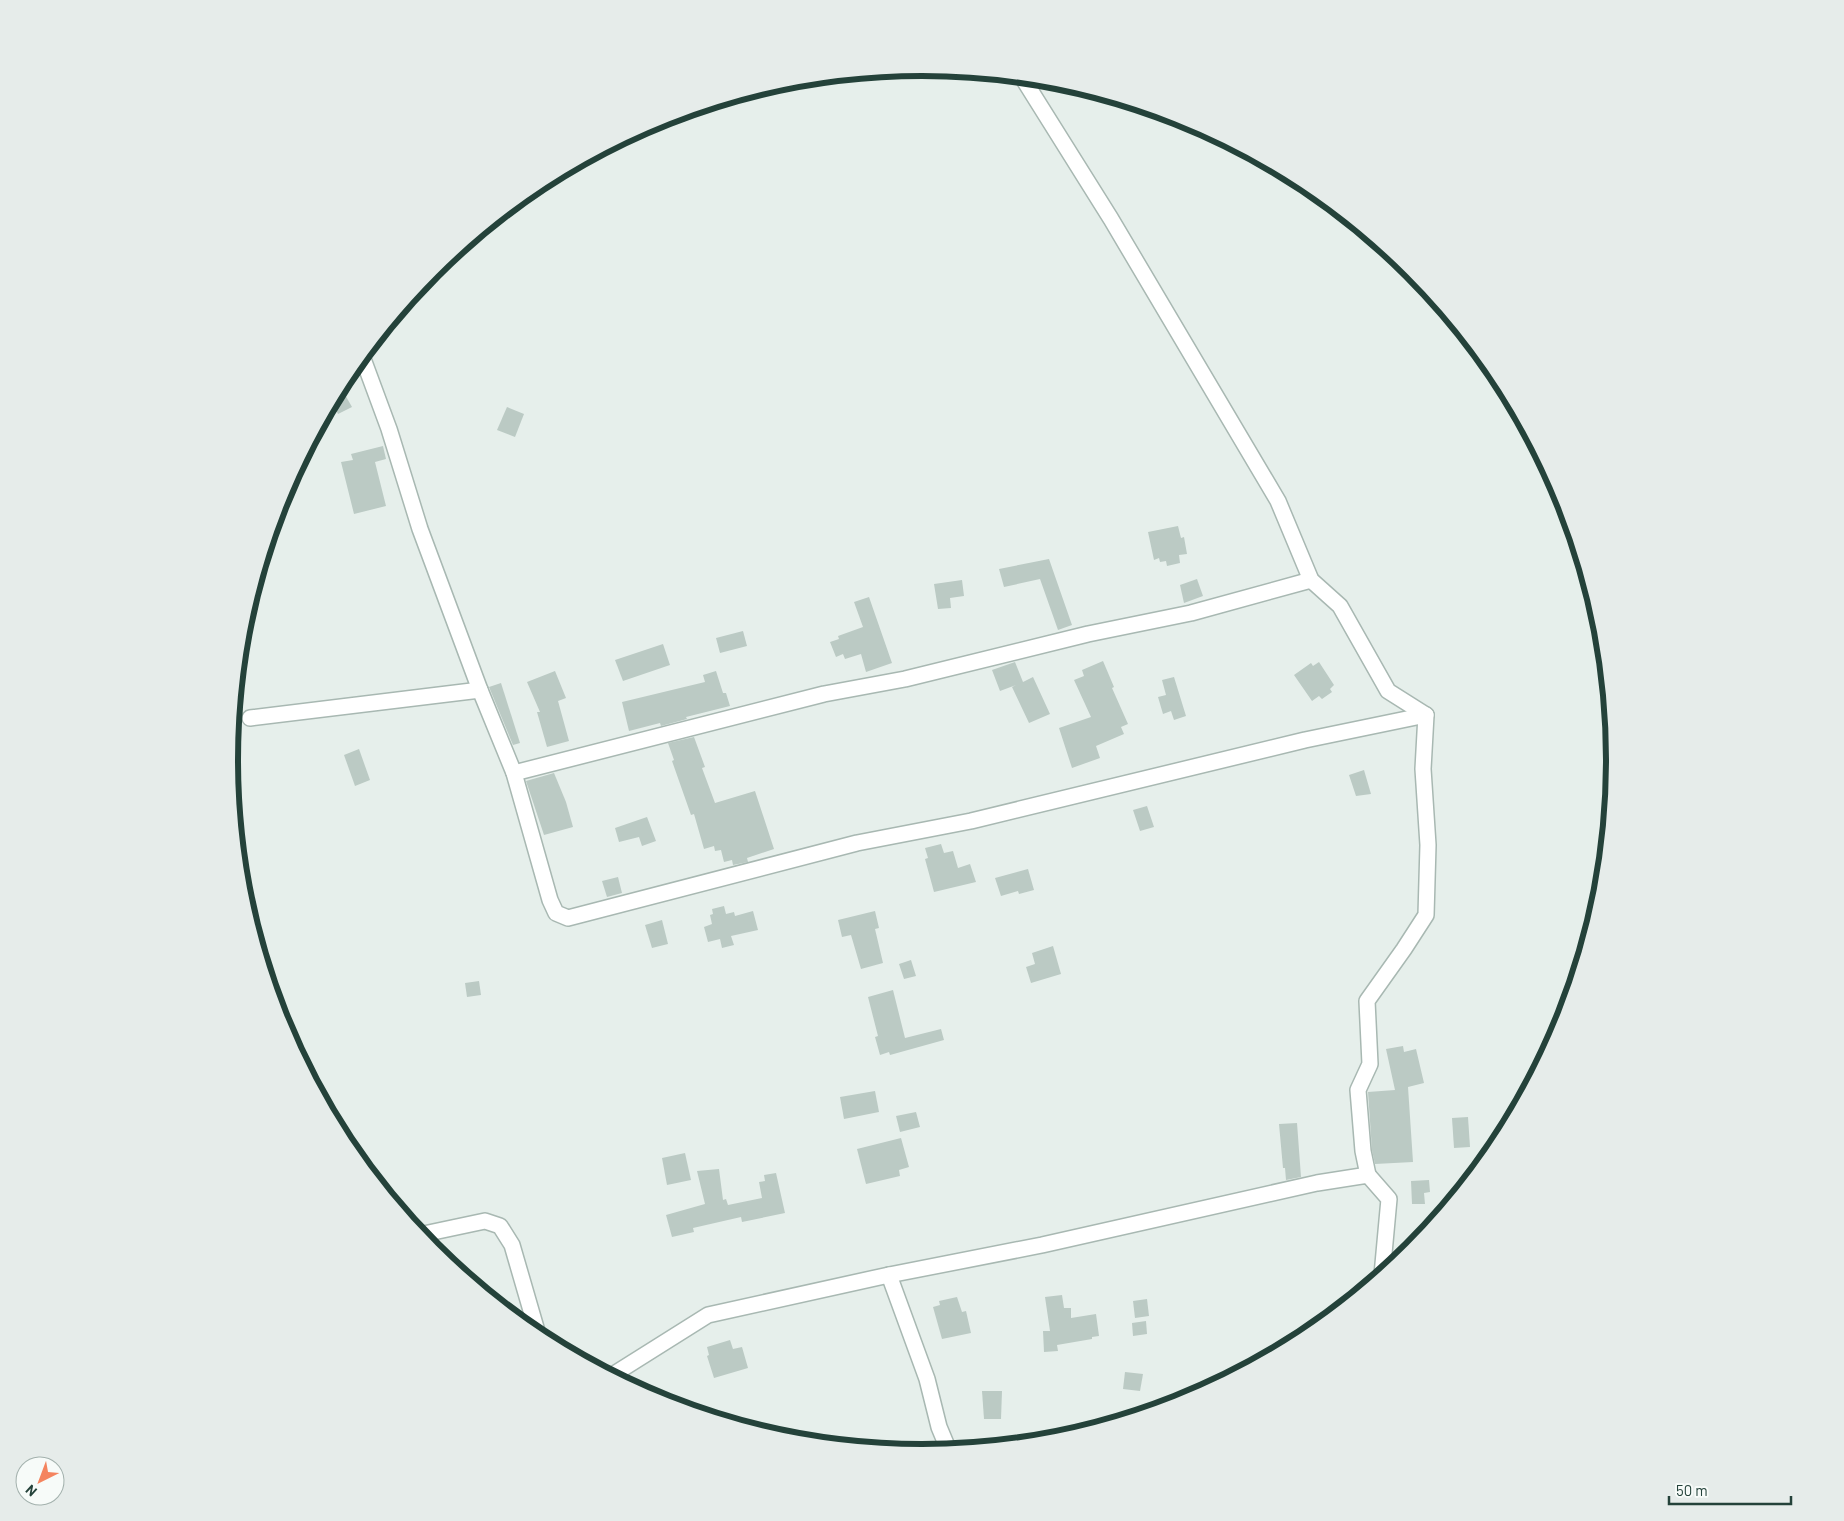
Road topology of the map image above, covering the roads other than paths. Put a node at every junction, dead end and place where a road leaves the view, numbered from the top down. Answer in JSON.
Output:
{"nodes":[{"id":1,"x":1027,"y":84,"type":"edge"},
{"id":2,"x":365,"y":364,"type":"edge"},
{"id":3,"x":1311,"y":580,"type":"junction"},
{"id":4,"x":480,"y":690,"type":"junction"},
{"id":5,"x":1426,"y":716,"type":"junction"},
{"id":6,"x":250,"y":718,"type":"dead end"},
{"id":7,"x":514,"y":773,"type":"junction"},
{"id":8,"x":1368,"y":1175,"type":"junction"},
{"id":9,"x":428,"y":1233,"type":"edge"},
{"id":10,"x":1383,"y":1266,"type":"edge"},
{"id":11,"x":889,"y":1275,"type":"junction"},
{"id":12,"x":535,"y":1324,"type":"edge"},
{"id":13,"x":616,"y":1373,"type":"edge"},
{"id":14,"x":946,"y":1444,"type":"edge"}],
"edges":[{"from":1,"to":3,"type":"street"},
{"from":2,"to":4,"type":"street"},
{"from":3,"to":5,"type":"street"},
{"from":3,"to":7,"type":"street"},
{"from":4,"to":6,"type":"street"},
{"from":4,"to":7,"type":"street"},
{"from":5,"to":7,"type":"street"},
{"from":5,"to":8,"type":"street"},
{"from":8,"to":10,"type":"street"},
{"from":8,"to":11,"type":"street"},
{"from":9,"to":12,"type":"street"},
{"from":11,"to":13,"type":"street"},
{"from":11,"to":14,"type":"street"}]}
